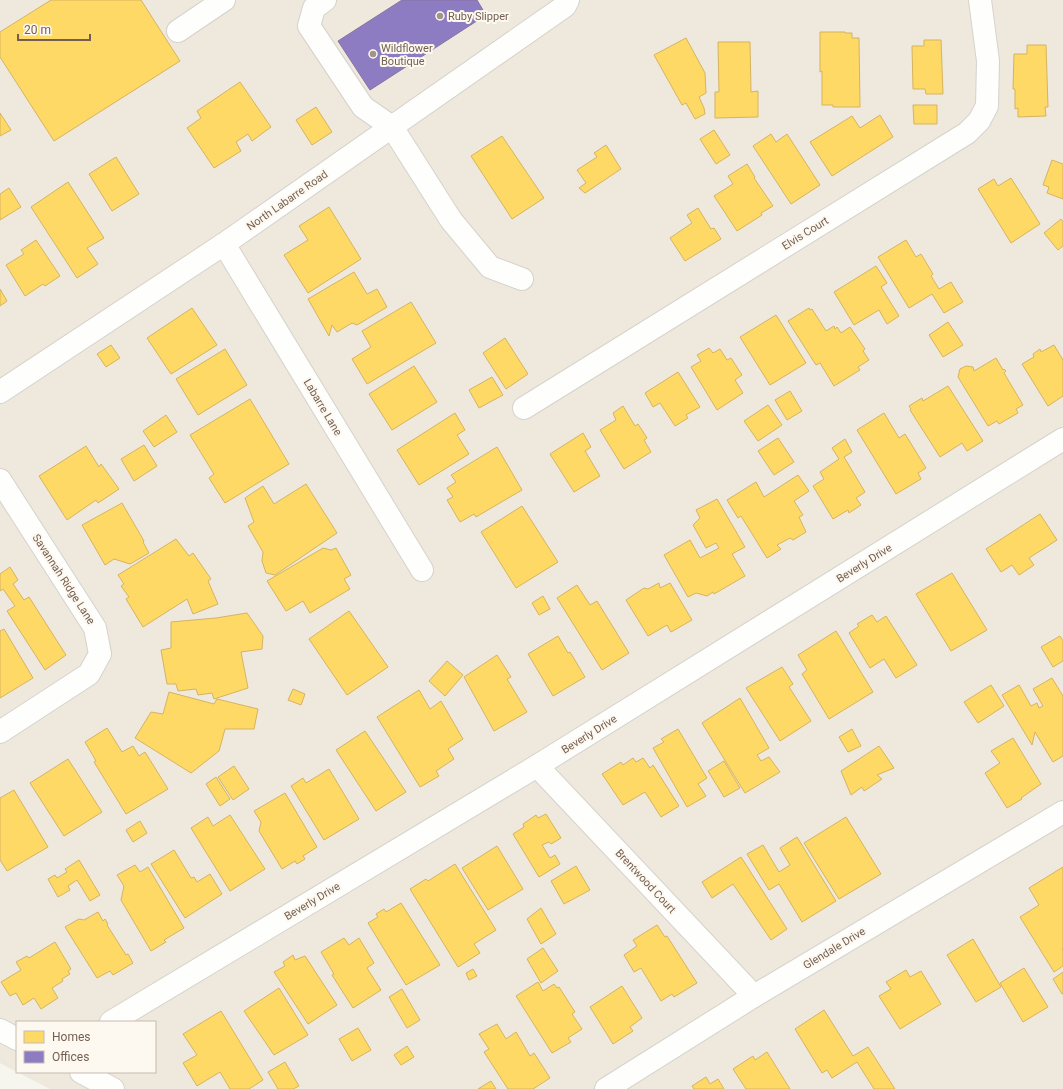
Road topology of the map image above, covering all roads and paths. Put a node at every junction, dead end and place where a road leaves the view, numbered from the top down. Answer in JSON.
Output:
{"nodes":[{"id":1,"x":224,"y":0,"type":"edge"},
{"id":2,"x":326,"y":0,"type":"edge"},
{"id":3,"x":568,"y":0,"type":"edge"},
{"id":4,"x":980,"y":0,"type":"edge"},
{"id":5,"x":178,"y":31,"type":"dead end"},
{"id":6,"x":392,"y":127,"type":"junction"},
{"id":7,"x":224,"y":244,"type":"junction"},
{"id":8,"x":522,"y":279,"type":"dead end"},
{"id":9,"x":0,"y":392,"type":"edge"},
{"id":10,"x":524,"y":408,"type":"dead end"},
{"id":11,"x":1063,"y":439,"type":"edge"},
{"id":12,"x":0,"y":480,"type":"edge"},
{"id":13,"x":422,"y":570,"type":"dead end"},
{"id":14,"x":0,"y":732,"type":"edge"},
{"id":15,"x":537,"y":766,"type":"junction"},
{"id":16,"x":1063,"y":812,"type":"edge"},
{"id":17,"x":754,"y":996,"type":"junction"},
{"id":18,"x":113,"y":1021,"type":"edge"},
{"id":19,"x":0,"y":1030,"type":"edge"},
{"id":20,"x":16,"y":1038,"type":"edge"},
{"id":21,"x":83,"y":1073,"type":"edge"},
{"id":22,"x":114,"y":1089,"type":"edge"},
{"id":23,"x":606,"y":1089,"type":"edge"}],
"edges":[{"from":1,"to":5,"type":"street"},
{"from":2,"to":6,"type":"street"},
{"from":3,"to":6,"type":"street","name":"North Labarre Road"},
{"from":4,"to":10,"type":"street","name":"Elvis Court"},
{"from":6,"to":7,"type":"street","name":"North Labarre Road"},
{"from":6,"to":8,"type":"street"},
{"from":7,"to":9,"type":"street","name":"North Labarre Road"},
{"from":7,"to":13,"type":"street","name":"Labarre Lane"},
{"from":11,"to":15,"type":"street","name":"Beverly Drive"},
{"from":12,"to":14,"type":"street","name":"Savannah Ridge Lane"},
{"from":15,"to":17,"type":"street","name":"Brentwood Court"},
{"from":15,"to":18,"type":"street","name":"Beverly Drive"},
{"from":16,"to":17,"type":"street","name":"Glendale Drive"},
{"from":17,"to":23,"type":"street","name":"Glendale Drive"},
{"from":19,"to":20,"type":"street"},
{"from":21,"to":22,"type":"street"}]}
